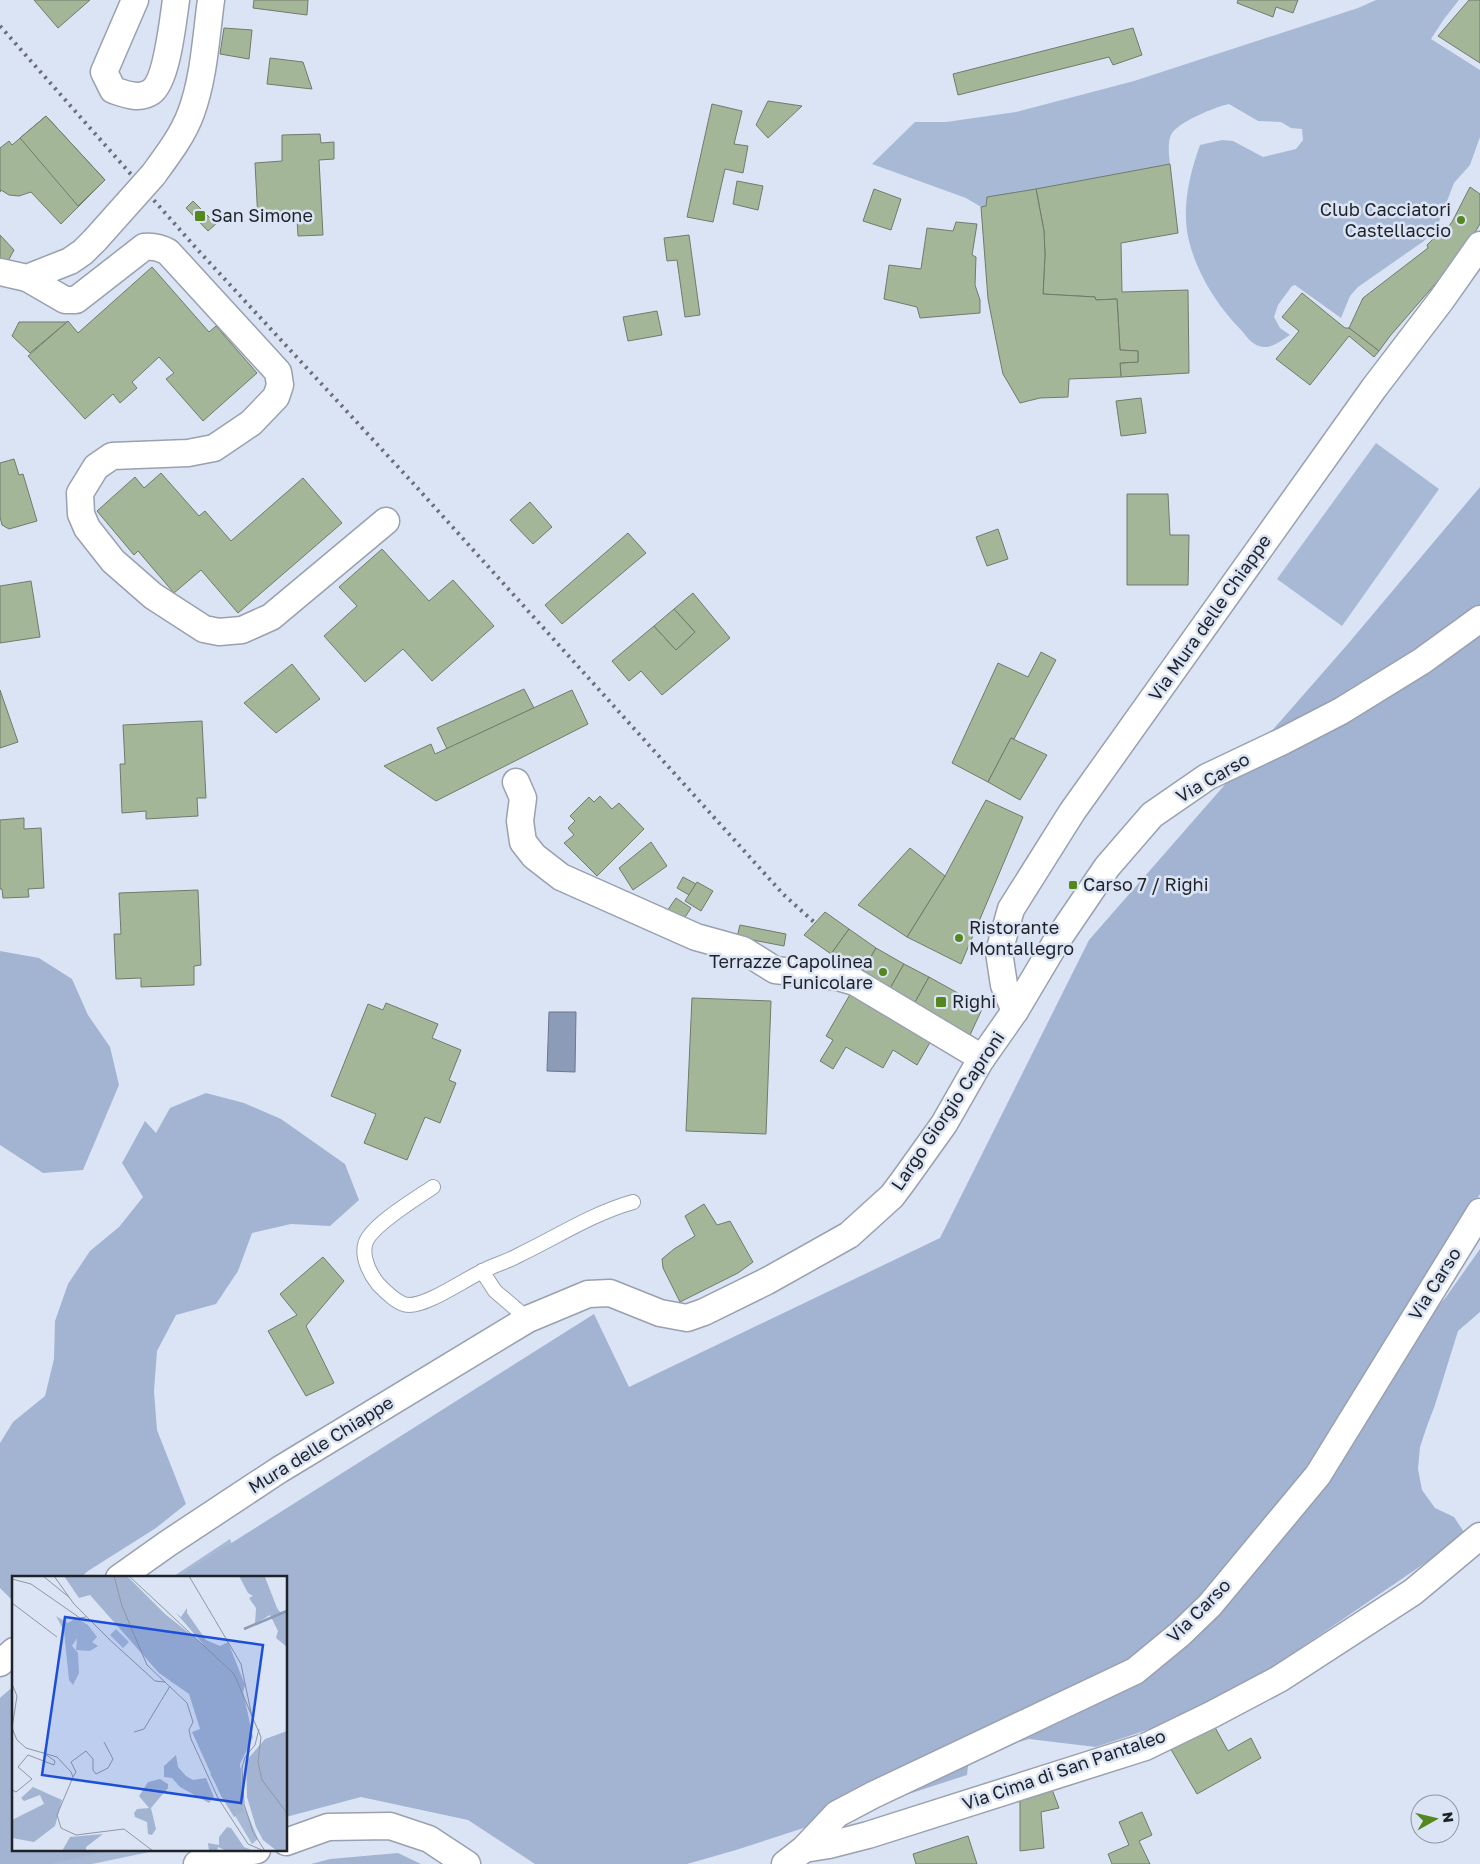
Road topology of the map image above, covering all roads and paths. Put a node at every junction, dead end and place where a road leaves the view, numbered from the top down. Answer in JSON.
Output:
{"nodes":[{"id":1,"x":135,"y":0,"type":"edge"},
{"id":2,"x":176,"y":0,"type":"edge"},
{"id":3,"x":211,"y":0,"type":"edge"},
{"id":4,"x":1480,"y":245,"type":"edge"},
{"id":5,"x":0,"y":272,"type":"edge"},
{"id":6,"x":27,"y":278,"type":"junction"},
{"id":7,"x":386,"y":520,"type":"dead end"},
{"id":8,"x":1480,"y":619,"type":"edge"},
{"id":9,"x":516,"y":782,"type":"dead end"},
{"id":10,"x":1015,"y":1011,"type":"junction"},
{"id":11,"x":982,"y":1058,"type":"junction"},
{"id":12,"x":433,"y":1187,"type":"dead end"},
{"id":13,"x":633,"y":1202,"type":"dead end"},
{"id":14,"x":1480,"y":1212,"type":"edge"},
{"id":15,"x":482,"y":1271,"type":"junction"},
{"id":16,"x":528,"y":1319,"type":"junction"},
{"id":17,"x":1480,"y":1536,"type":"edge"},
{"id":18,"x":122,"y":1576,"type":"edge"},
{"id":19,"x":12,"y":1652,"type":"edge"},
{"id":20,"x":0,"y":1663,"type":"edge"},
{"id":21,"x":288,"y":1841,"type":"edge"},
{"id":22,"x":248,"y":1852,"type":"edge"},
{"id":23,"x":794,"y":1857,"type":"edge"},
{"id":24,"x":197,"y":1864,"type":"edge"},
{"id":25,"x":467,"y":1864,"type":"edge"}],
"edges":[{"from":1,"to":2,"type":"street"},
{"from":3,"to":6,"type":"street","bridge":true},
{"from":4,"to":10,"type":"street","name":"Via Mura delle Chiappe"},
{"from":5,"to":6,"type":"street"},
{"from":6,"to":7,"type":"street"},
{"from":8,"to":10,"type":"street","name":"Via Carso"},
{"from":9,"to":11,"type":"street"},
{"from":10,"to":11,"type":"street","name":"Largo Giorgio Caproni"},
{"from":11,"to":16,"type":"street","name":"Largo Giorgio Caproni"},
{"from":12,"to":15,"type":"lane"},
{"from":13,"to":15,"type":"lane"},
{"from":14,"to":23,"type":"street","name":"Via Carso"},
{"from":15,"to":16,"type":"lane"},
{"from":16,"to":18,"type":"street","name":"Mura delle Chiappe"},
{"from":17,"to":23,"type":"street","name":"Via Cima di San Pantaleo"},
{"from":19,"to":20,"type":"street"},
{"from":21,"to":25,"type":"street"},
{"from":22,"to":24,"type":"street"}]}
